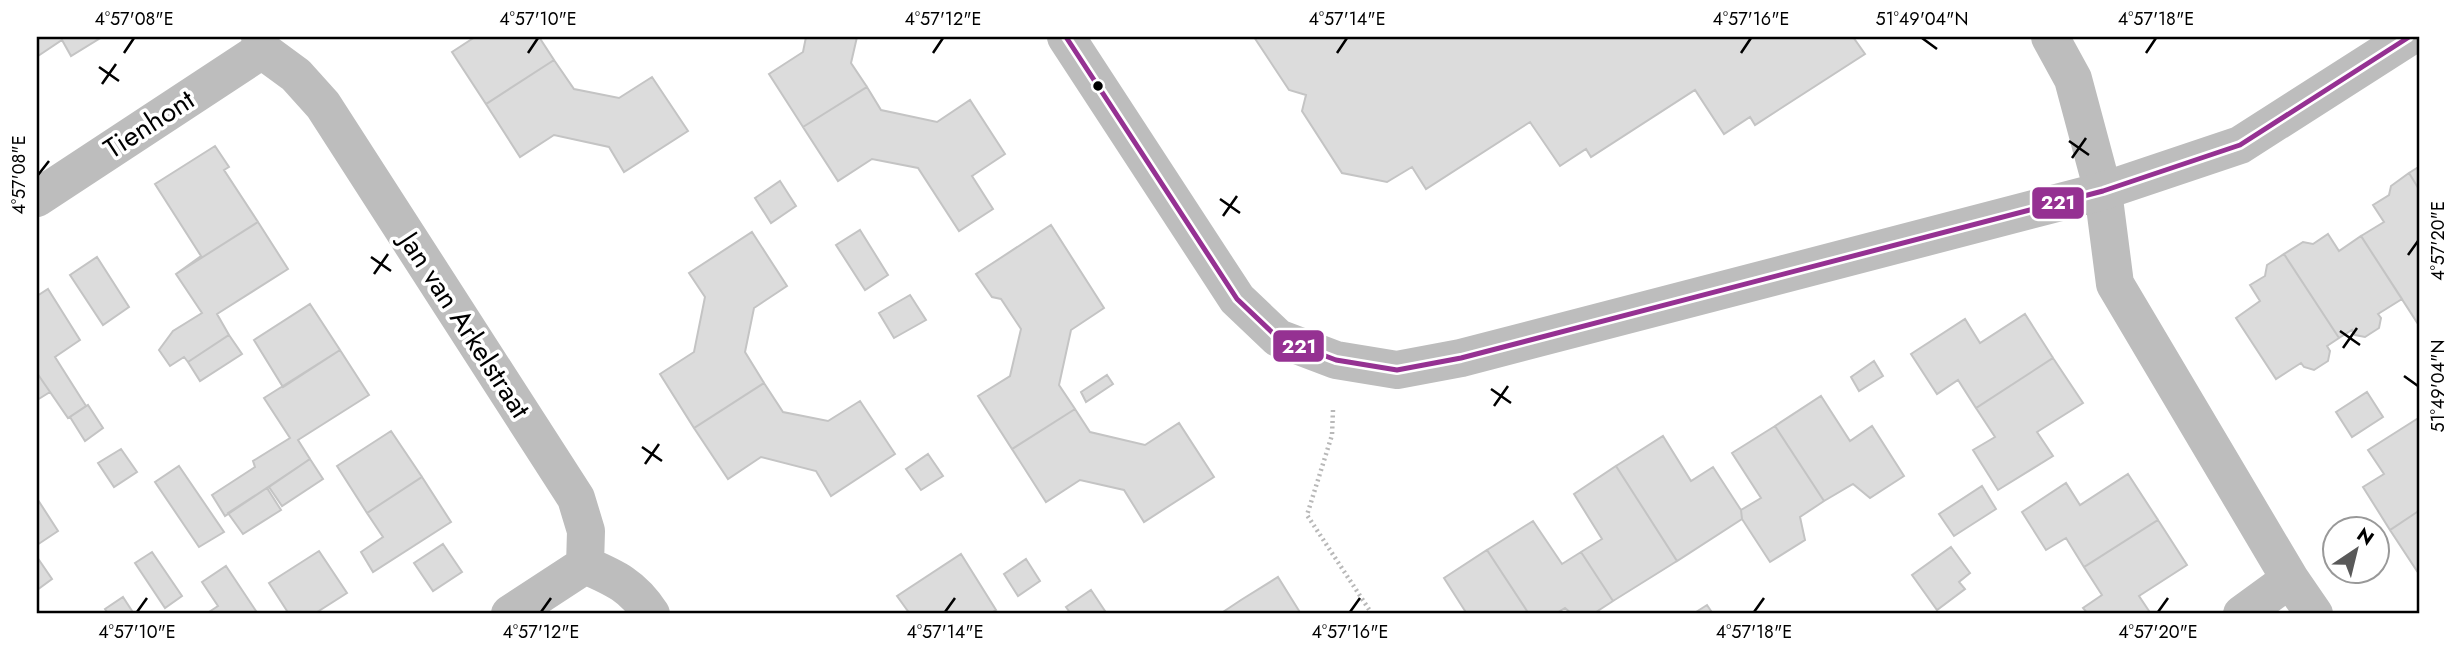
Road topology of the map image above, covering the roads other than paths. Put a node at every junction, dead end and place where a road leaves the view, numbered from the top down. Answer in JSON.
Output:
{"nodes":[{"id":1,"x":1066,"y":37,"type":"edge"},
{"id":2,"x":2050,"y":37,"type":"edge"},
{"id":3,"x":2409,"y":37,"type":"edge"},
{"id":4,"x":261,"y":43,"type":"edge"},
{"id":5,"x":2103,"y":191,"type":"junction"},
{"id":6,"x":37,"y":198,"type":"edge"},
{"id":7,"x":585,"y":565,"type":"junction"},
{"id":8,"x":2290,"y":579,"type":"junction"},
{"id":9,"x":510,"y":614,"type":"edge"},
{"id":10,"x":651,"y":614,"type":"edge"},
{"id":11,"x":2242,"y":614,"type":"edge"},
{"id":12,"x":2314,"y":614,"type":"edge"}],
"edges":[{"from":1,"to":5,"type":"street"},
{"from":2,"to":5,"type":"street"},
{"from":3,"to":5,"type":"street"},
{"from":4,"to":6,"type":"street","name":"Tienhont"},
{"from":4,"to":7,"type":"street","name":"Jan van Arkelstraat"},
{"from":5,"to":8,"type":"street"},
{"from":7,"to":9,"type":"street"},
{"from":7,"to":10,"type":"street"},
{"from":8,"to":11,"type":"street"},
{"from":8,"to":12,"type":"street"}]}
